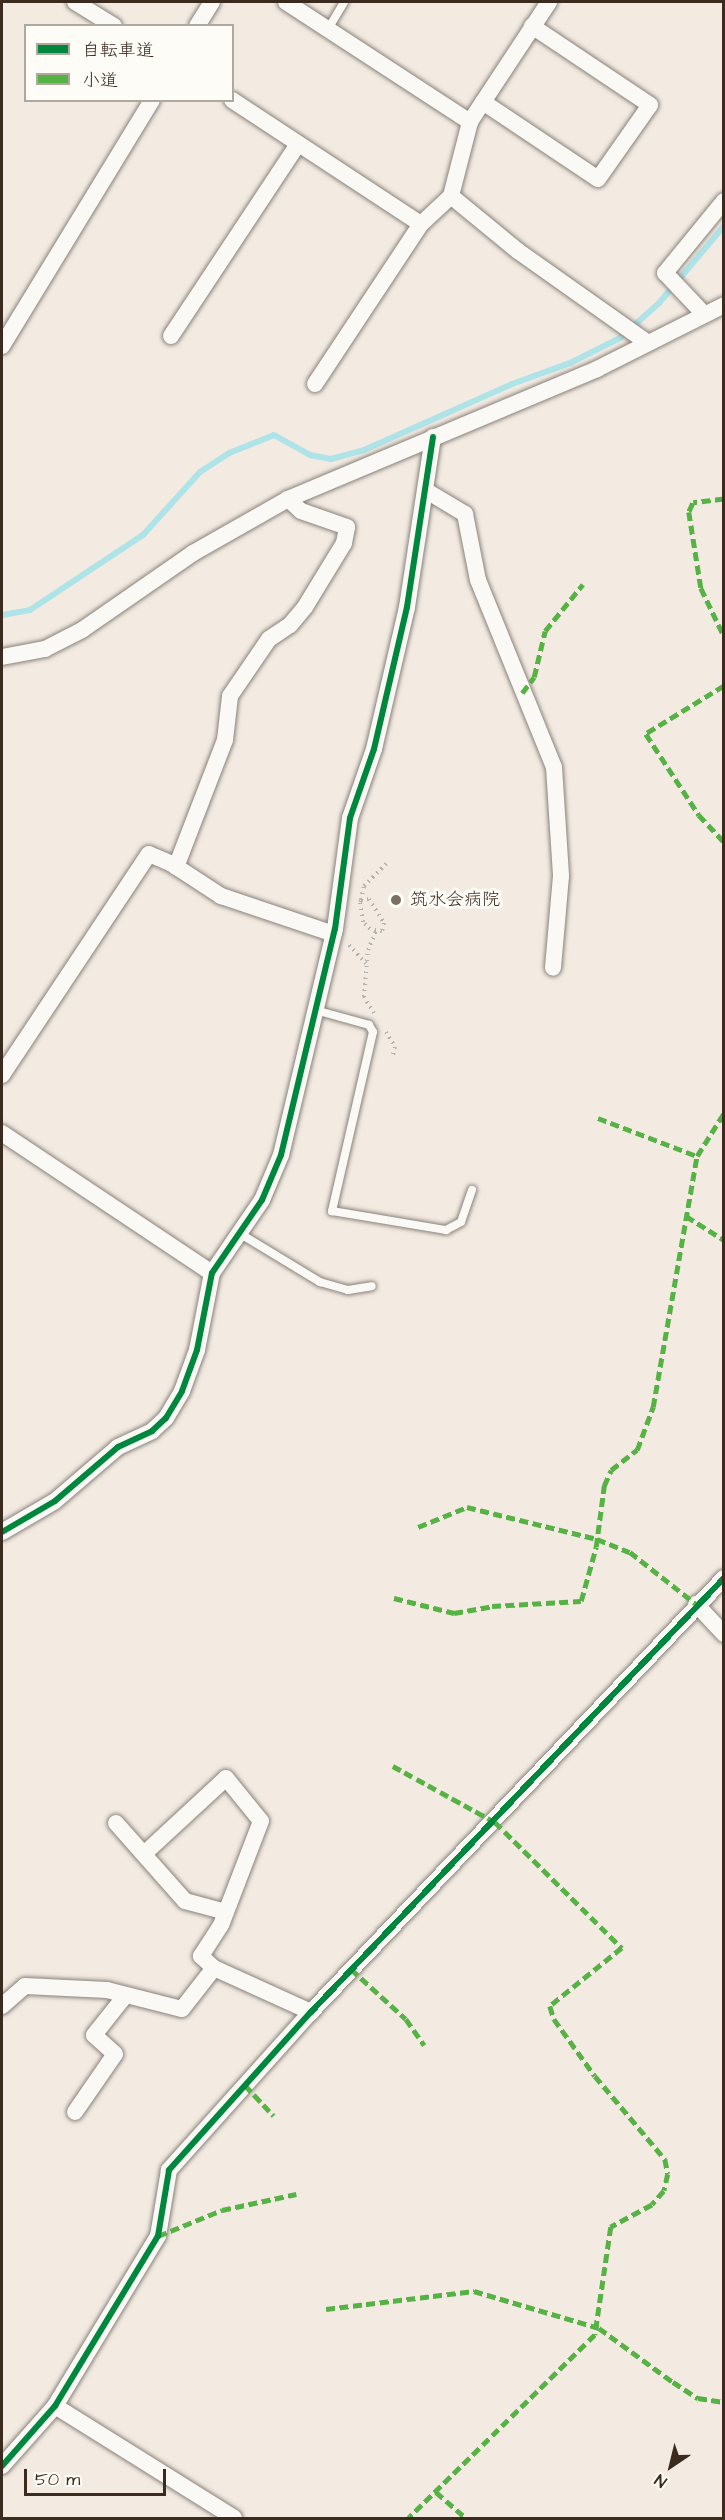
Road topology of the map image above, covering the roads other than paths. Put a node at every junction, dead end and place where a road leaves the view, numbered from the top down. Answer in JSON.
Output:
{"nodes":[{"id":1,"x":75,"y":2,"type":"edge"},
{"id":2,"x":212,"y":2,"type":"edge"},
{"id":3,"x":286,"y":2,"type":"edge"},
{"id":4,"x":344,"y":2,"type":"edge"},
{"id":5,"x":549,"y":2,"type":"edge"},
{"id":6,"x":111,"y":24,"type":"edge"},
{"id":7,"x":198,"y":24,"type":"edge"},
{"id":8,"x":532,"y":26,"type":"junction"},
{"id":9,"x":328,"y":29,"type":"junction"},
{"id":10,"x":234,"y":101,"type":"edge"},
{"id":11,"x":151,"y":102,"type":"edge"},
{"id":12,"x":483,"y":102,"type":"junction"},
{"id":13,"x":470,"y":122,"type":"junction"},
{"id":14,"x":298,"y":144,"type":"junction"},
{"id":15,"x":451,"y":196,"type":"junction"},
{"id":16,"x":723,"y":201,"type":"edge"},
{"id":17,"x":421,"y":224,"type":"junction"},
{"id":18,"x":723,"y":305,"type":"edge"},
{"id":19,"x":703,"y":313,"type":"junction"},
{"id":20,"x":171,"y":336,"type":"dead end"},
{"id":21,"x":645,"y":341,"type":"junction"},
{"id":22,"x":2,"y":346,"type":"edge"},
{"id":23,"x":315,"y":384,"type":"dead end"},
{"id":24,"x":433,"y":437,"type":"junction"},
{"id":25,"x":425,"y":490,"type":"junction"},
{"id":26,"x":288,"y":499,"type":"junction"},
{"id":27,"x":2,"y":657,"type":"edge"},
{"id":28,"x":176,"y":867,"type":"junction"},
{"id":29,"x":334,"y":934,"type":"junction"},
{"id":30,"x":554,"y":968,"type":"dead end"},
{"id":31,"x":315,"y":1010,"type":"junction"},
{"id":32,"x":2,"y":1075,"type":"edge"},
{"id":33,"x":2,"y":1133,"type":"edge"},
{"id":34,"x":472,"y":1190,"type":"dead end"},
{"id":35,"x":238,"y":1233,"type":"junction"},
{"id":36,"x":212,"y":1273,"type":"junction"},
{"id":37,"x":372,"y":1286,"type":"dead end"},
{"id":38,"x":2,"y":1532,"type":"edge"},
{"id":39,"x":723,"y":1578,"type":"edge"},
{"id":40,"x":696,"y":1604,"type":"junction"},
{"id":41,"x":723,"y":1634,"type":"edge"},
{"id":42,"x":116,"y":1823,"type":"dead end"},
{"id":43,"x":145,"y":1853,"type":"junction"},
{"id":44,"x":226,"y":1912,"type":"junction"},
{"id":45,"x":214,"y":1968,"type":"junction"},
{"id":46,"x":125,"y":1996,"type":"junction"},
{"id":47,"x":2,"y":2006,"type":"edge"},
{"id":48,"x":311,"y":2012,"type":"junction"},
{"id":49,"x":75,"y":2112,"type":"dead end"},
{"id":50,"x":55,"y":2406,"type":"junction"},
{"id":51,"x":2,"y":2466,"type":"edge"},
{"id":52,"x":234,"y":2518,"type":"edge"}],
"edges":[{"from":1,"to":6,"type":"street"},
{"from":2,"to":7,"type":"street"},
{"from":3,"to":9,"type":"street"},
{"from":4,"to":9,"type":"lane"},
{"from":5,"to":8,"type":"street"},
{"from":8,"to":12,"type":"street"},
{"from":8,"to":12,"type":"street"},
{"from":9,"to":13,"type":"street"},
{"from":10,"to":14,"type":"street"},
{"from":11,"to":22,"type":"street"},
{"from":12,"to":13,"type":"street"},
{"from":13,"to":15,"type":"street"},
{"from":14,"to":17,"type":"street"},
{"from":14,"to":20,"type":"street"},
{"from":15,"to":17,"type":"street"},
{"from":15,"to":21,"type":"street"},
{"from":16,"to":19,"type":"street"},
{"from":17,"to":23,"type":"street"},
{"from":18,"to":19,"type":"street"},
{"from":19,"to":21,"type":"street"},
{"from":21,"to":24,"type":"street"},
{"from":24,"to":25,"type":"street"},
{"from":24,"to":26,"type":"street"},
{"from":25,"to":29,"type":"street"},
{"from":25,"to":30,"type":"street"},
{"from":26,"to":27,"type":"street"},
{"from":26,"to":28,"type":"street"},
{"from":28,"to":29,"type":"street"},
{"from":28,"to":32,"type":"street"},
{"from":29,"to":31,"type":"street"},
{"from":31,"to":34,"type":"lane"},
{"from":31,"to":35,"type":"street"},
{"from":33,"to":36,"type":"street"},
{"from":35,"to":36,"type":"street"},
{"from":35,"to":37,"type":"lane"},
{"from":36,"to":38,"type":"street"},
{"from":39,"to":40,"type":"street"},
{"from":40,"to":41,"type":"street"},
{"from":40,"to":48,"type":"street"},
{"from":42,"to":43,"type":"street"},
{"from":43,"to":44,"type":"street"},
{"from":43,"to":44,"type":"street"},
{"from":44,"to":45,"type":"street"},
{"from":45,"to":46,"type":"street"},
{"from":45,"to":48,"type":"street"},
{"from":46,"to":47,"type":"street"},
{"from":46,"to":49,"type":"street"},
{"from":48,"to":50,"type":"street"},
{"from":50,"to":51,"type":"street"},
{"from":50,"to":52,"type":"street"}]}
